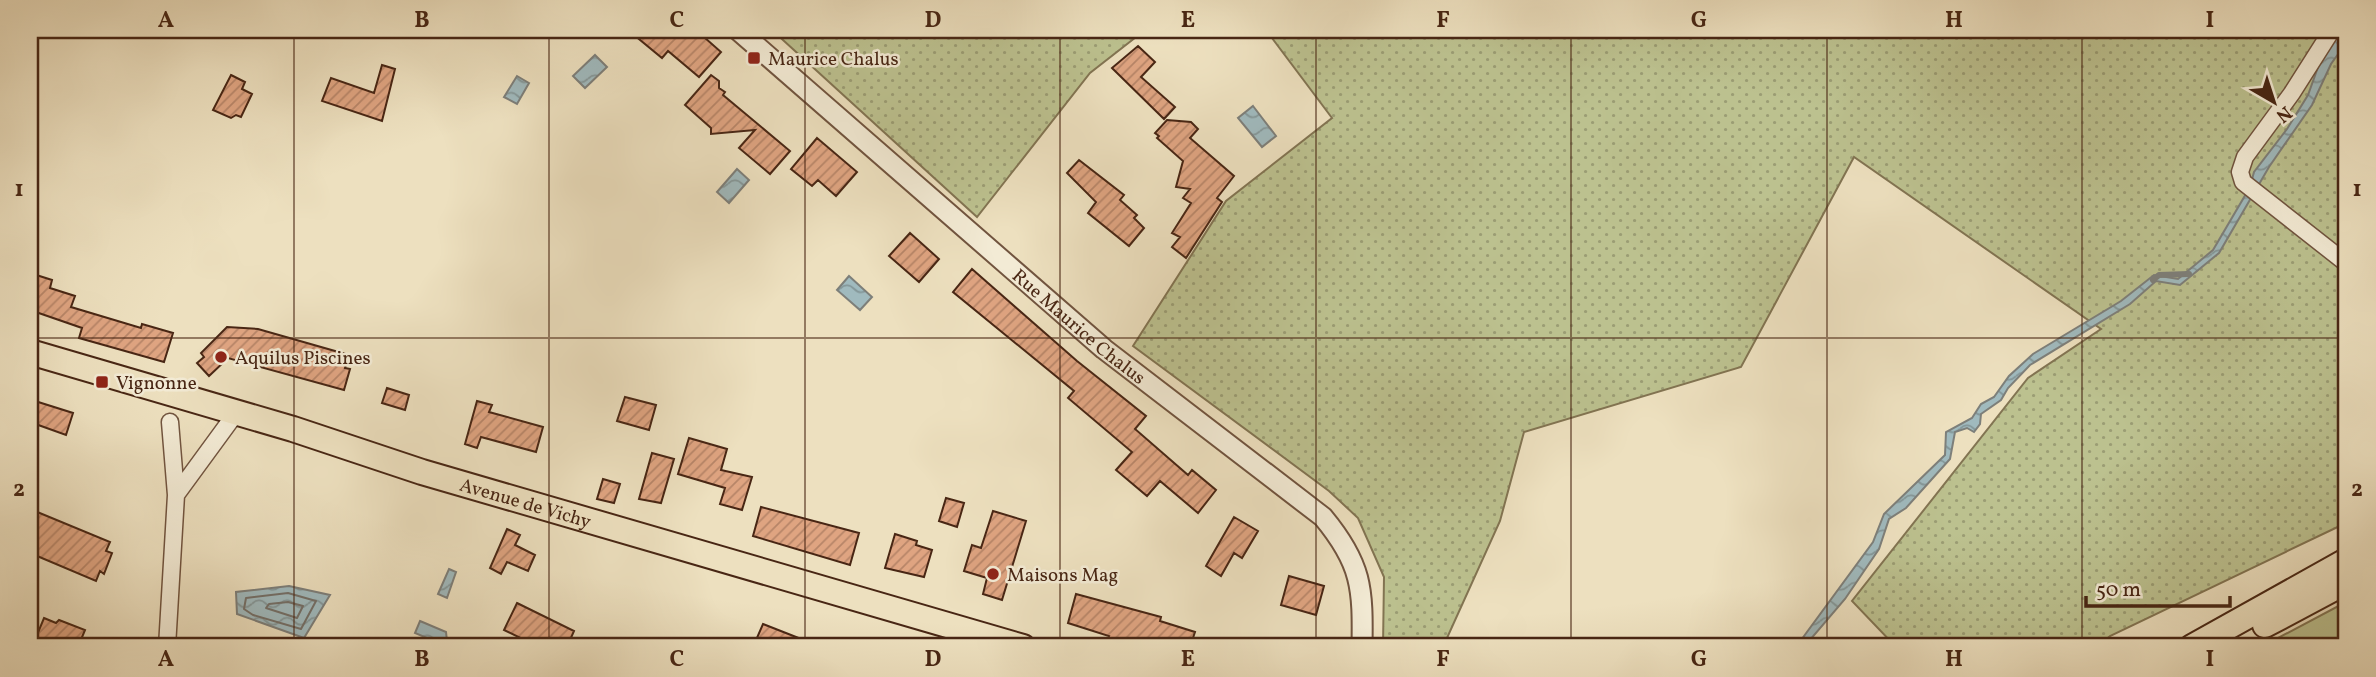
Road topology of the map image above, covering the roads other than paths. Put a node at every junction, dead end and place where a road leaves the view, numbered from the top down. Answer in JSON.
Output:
{"nodes":[{"id":1,"x":738,"y":30,"type":"edge"},
{"id":2,"x":2332,"y":30,"type":"edge"},
{"id":3,"x":2346,"y":263,"type":"edge"},
{"id":4,"x":30,"y":352,"type":"edge"},
{"id":5,"x":236,"y":413,"type":"junction"},
{"id":6,"x":170,"y":422,"type":"dead end"},
{"id":7,"x":176,"y":495,"type":"junction"},
{"id":8,"x":2346,"y":561,"type":"edge"},
{"id":9,"x":2346,"y":582,"type":"edge"},
{"id":10,"x":167,"y":647,"type":"edge"},
{"id":11,"x":1023,"y":647,"type":"edge"},
{"id":12,"x":1362,"y":647,"type":"edge"},
{"id":13,"x":2192,"y":647,"type":"edge"},
{"id":14,"x":2224,"y":647,"type":"edge"}],
"edges":[{"from":1,"to":12,"type":"street","name":"Rue Maurice Chalus"},
{"from":2,"to":3,"type":"street"},
{"from":4,"to":5,"type":"main road","name":"Avenue de Vichy"},
{"from":5,"to":7,"type":"street"},
{"from":5,"to":11,"type":"main road","name":"Avenue de Vichy"},
{"from":6,"to":7,"type":"street"},
{"from":7,"to":10,"type":"street"},
{"from":8,"to":13,"type":"main road"},
{"from":9,"to":14,"type":"main road"}]}
